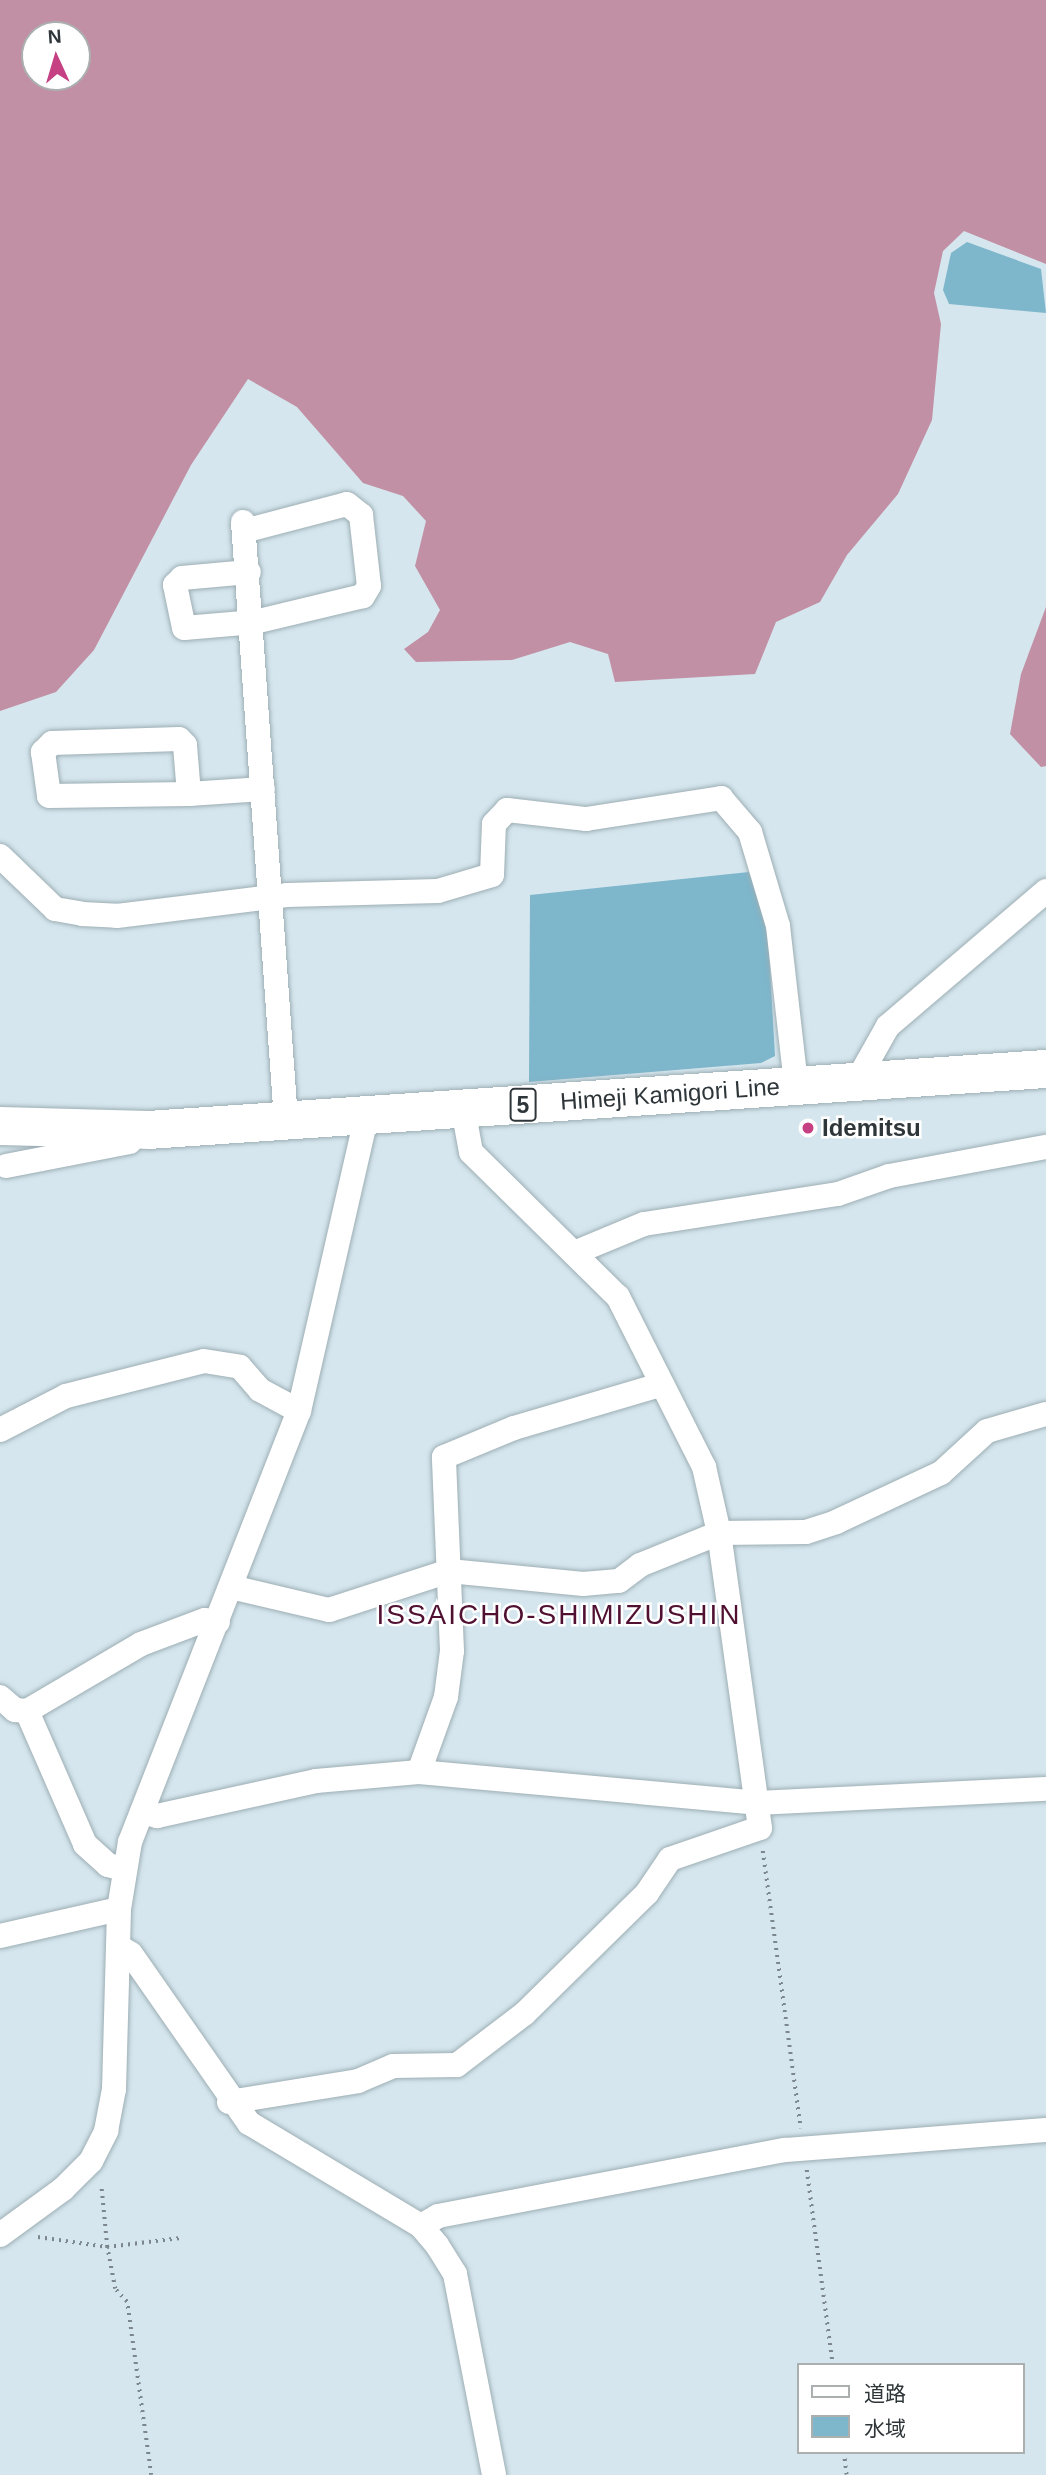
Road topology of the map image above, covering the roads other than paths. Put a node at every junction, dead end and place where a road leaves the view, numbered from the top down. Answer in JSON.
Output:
{"nodes":[{"id":1,"x":249,"y":572,"type":"junction"},
{"id":2,"x":255,"y":622,"type":"junction"},
{"id":3,"x":263,"y":789,"type":"junction"},
{"id":4,"x":189,"y":794,"type":"junction"},
{"id":5,"x":0,"y":856,"type":"edge"},
{"id":6,"x":1046,"y":891,"type":"edge"},
{"id":7,"x":268,"y":899,"type":"junction"},
{"id":8,"x":1046,"y":1069,"type":"edge"},
{"id":9,"x":857,"y":1081,"type":"junction"},
{"id":10,"x":796,"y":1085,"type":"junction"},
{"id":11,"x":463,"y":1109,"type":"junction"},
{"id":12,"x":367,"y":1115,"type":"junction"},
{"id":13,"x":286,"y":1120,"type":"junction"},
{"id":14,"x":4,"y":1127,"type":"edge"},
{"id":15,"x":148,"y":1130,"type":"junction"},
{"id":16,"x":1046,"y":1147,"type":"edge"},
{"id":17,"x":3,"y":1166,"type":"edge"},
{"id":18,"x":574,"y":1253,"type":"junction"},
{"id":19,"x":660,"y":1385,"type":"junction"},
{"id":20,"x":299,"y":1411,"type":"junction"},
{"id":21,"x":1046,"y":1414,"type":"edge"},
{"id":22,"x":0,"y":1430,"type":"edge"},
{"id":23,"x":719,"y":1533,"type":"junction"},
{"id":24,"x":449,"y":1571,"type":"junction"},
{"id":25,"x":231,"y":1587,"type":"junction"},
{"id":26,"x":218,"y":1622,"type":"junction"},
{"id":27,"x":0,"y":1697,"type":"edge"},
{"id":28,"x":27,"y":1711,"type":"junction"},
{"id":29,"x":419,"y":1772,"type":"junction"},
{"id":30,"x":1046,"y":1790,"type":"edge"},
{"id":31,"x":757,"y":1803,"type":"junction"},
{"id":32,"x":142,"y":1812,"type":"junction"},
{"id":33,"x":123,"y":1869,"type":"junction"},
{"id":34,"x":119,"y":1909,"type":"junction"},
{"id":35,"x":0,"y":1936,"type":"edge"},
{"id":36,"x":118,"y":1946,"type":"junction"},
{"id":37,"x":229,"y":2102,"type":"junction"},
{"id":38,"x":1046,"y":2130,"type":"edge"},
{"id":39,"x":421,"y":2226,"type":"junction"},
{"id":40,"x":5,"y":2232,"type":"edge"},
{"id":41,"x":494,"y":2475,"type":"edge"}],
"edges":[{"from":1,"to":2,"type":"street"},
{"from":1,"to":2,"type":"street"},
{"from":1,"to":2,"type":"street"},
{"from":2,"to":3,"type":"street"},
{"from":3,"to":4,"type":"street"},
{"from":3,"to":7,"type":"street"},
{"from":4,"to":4,"type":"street"},
{"from":5,"to":7,"type":"street"},
{"from":6,"to":9,"type":"street"},
{"from":7,"to":10,"type":"street"},
{"from":7,"to":13,"type":"street"},
{"from":8,"to":9,"type":"main road","name":"Himeji Kamigori Line","number":"5"},
{"from":9,"to":10,"type":"main road","name":"Himeji Kamigori Line","number":"5"},
{"from":10,"to":11,"type":"main road","name":"Himeji Kamigori Line","number":"5"},
{"from":11,"to":12,"type":"main road","name":"Himeji Kamigori Line","number":"5"},
{"from":11,"to":18,"type":"street"},
{"from":12,"to":13,"type":"main road","name":"Himeji Kamigori Line","number":"5"},
{"from":12,"to":20,"type":"street"},
{"from":13,"to":15,"type":"main road","name":"Himeji Kamigori Line","number":"5"},
{"from":14,"to":15,"type":"main road","name":"Himeji Kamigori Line","number":"5"},
{"from":14,"to":17,"type":"street"},
{"from":15,"to":17,"type":"street"},
{"from":16,"to":18,"type":"street"},
{"from":18,"to":19,"type":"street"},
{"from":19,"to":23,"type":"street"},
{"from":19,"to":24,"type":"street"},
{"from":20,"to":22,"type":"street"},
{"from":20,"to":25,"type":"street"},
{"from":21,"to":23,"type":"street"},
{"from":23,"to":24,"type":"street"},
{"from":23,"to":31,"type":"street"},
{"from":24,"to":25,"type":"street"},
{"from":24,"to":29,"type":"street"},
{"from":25,"to":26,"type":"street"},
{"from":26,"to":28,"type":"street"},
{"from":26,"to":32,"type":"street"},
{"from":27,"to":28,"type":"street"},
{"from":28,"to":33,"type":"street"},
{"from":29,"to":31,"type":"street"},
{"from":29,"to":32,"type":"street"},
{"from":30,"to":31,"type":"street"},
{"from":31,"to":37,"type":"street"},
{"from":32,"to":33,"type":"street"},
{"from":33,"to":34,"type":"street"},
{"from":34,"to":35,"type":"street"},
{"from":34,"to":36,"type":"street"},
{"from":36,"to":37,"type":"street"},
{"from":36,"to":40,"type":"street"},
{"from":37,"to":39,"type":"street"},
{"from":38,"to":39,"type":"street"},
{"from":39,"to":41,"type":"street"}]}
